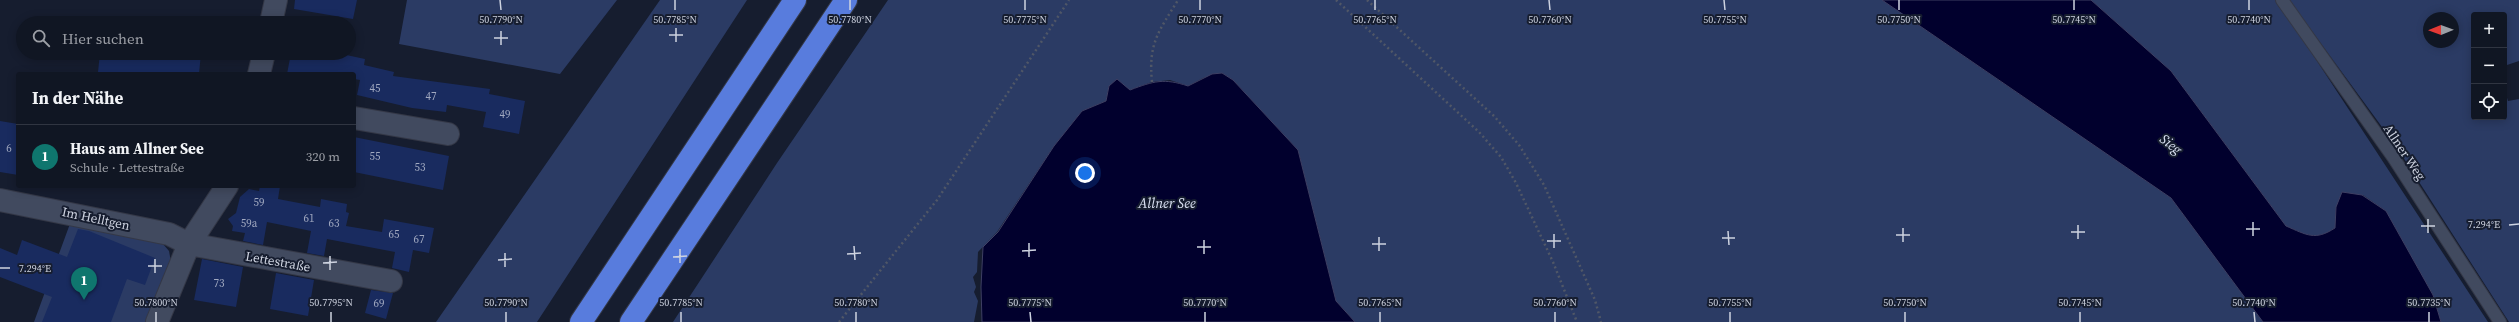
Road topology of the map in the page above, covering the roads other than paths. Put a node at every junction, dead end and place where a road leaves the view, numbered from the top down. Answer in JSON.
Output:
{"nodes":[{"id":1,"x":276,"y":0,"type":"edge"},
{"id":2,"x":794,"y":0,"type":"edge"},
{"id":3,"x":846,"y":0,"type":"edge"},
{"id":4,"x":2282,"y":0,"type":"edge"},
{"id":5,"x":273,"y":16,"type":"edge"},
{"id":6,"x":262,"y":60,"type":"edge"},
{"id":7,"x":259,"y":72,"type":"edge"},
{"id":8,"x":356,"y":118,"type":"edge"},
{"id":9,"x":448,"y":134,"type":"dead end"},
{"id":10,"x":226,"y":188,"type":"edge"},
{"id":11,"x":0,"y":200,"type":"edge"},
{"id":12,"x":189,"y":244,"type":"junction"},
{"id":13,"x":391,"y":281,"type":"dead end"},
{"id":14,"x":157,"y":322,"type":"edge"},
{"id":15,"x":581,"y":322,"type":"edge"},
{"id":16,"x":631,"y":322,"type":"edge"},
{"id":17,"x":2500,"y":322,"type":"edge"}],
"edges":[{"from":1,"to":5,"type":"street"},
{"from":2,"to":15,"type":"highway"},
{"from":3,"to":16,"type":"highway"},
{"from":4,"to":17,"type":"lane","name":"Allner Weg"},
{"from":6,"to":7,"type":"street"},
{"from":8,"to":9,"type":"street"},
{"from":10,"to":12,"type":"street"},
{"from":11,"to":12,"type":"street","name":"Im Helltgen"},
{"from":12,"to":13,"type":"street","name":"Lettestraße"},
{"from":12,"to":14,"type":"street"}]}
